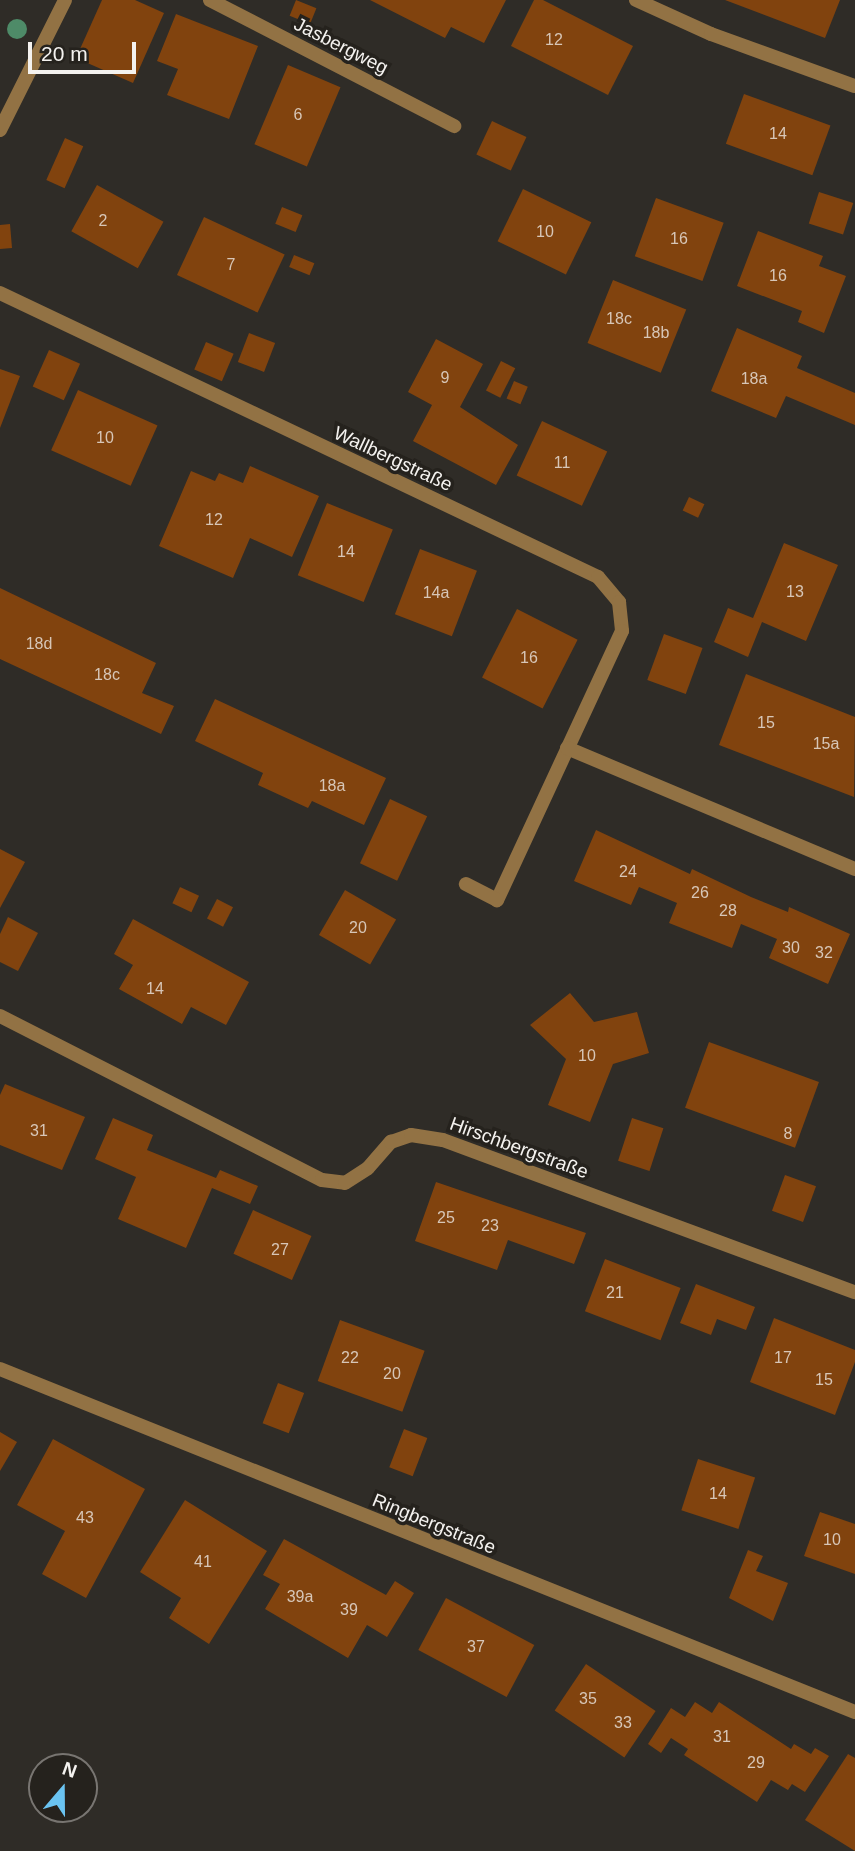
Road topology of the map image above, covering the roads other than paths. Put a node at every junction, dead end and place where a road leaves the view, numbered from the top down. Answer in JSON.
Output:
{"nodes":[{"id":1,"x":65,"y":0,"type":"edge"},
{"id":2,"x":210,"y":0,"type":"edge"},
{"id":3,"x":636,"y":0,"type":"edge"},
{"id":4,"x":855,"y":86,"type":"edge"},
{"id":5,"x":454,"y":126,"type":"dead end"},
{"id":6,"x":0,"y":130,"type":"edge"},
{"id":7,"x":0,"y":293,"type":"edge"},
{"id":8,"x":566,"y":748,"type":"junction"},
{"id":9,"x":855,"y":869,"type":"edge"},
{"id":10,"x":466,"y":884,"type":"dead end"},
{"id":11,"x":0,"y":1016,"type":"edge"},
{"id":12,"x":855,"y":1292,"type":"edge"},
{"id":13,"x":0,"y":1369,"type":"edge"},
{"id":14,"x":855,"y":1712,"type":"edge"}],
"edges":[{"from":1,"to":6,"type":"street"},
{"from":2,"to":5,"type":"street","name":"Jasbergweg"},
{"from":3,"to":4,"type":"street"},
{"from":7,"to":8,"type":"street","name":"Wallbergstraße"},
{"from":8,"to":9,"type":"street"},
{"from":8,"to":10,"type":"street","name":"Wallbergstraße"},
{"from":11,"to":12,"type":"street","name":"Hirschbergstraße"},
{"from":13,"to":14,"type":"street","name":"Ringbergstraße"}]}
